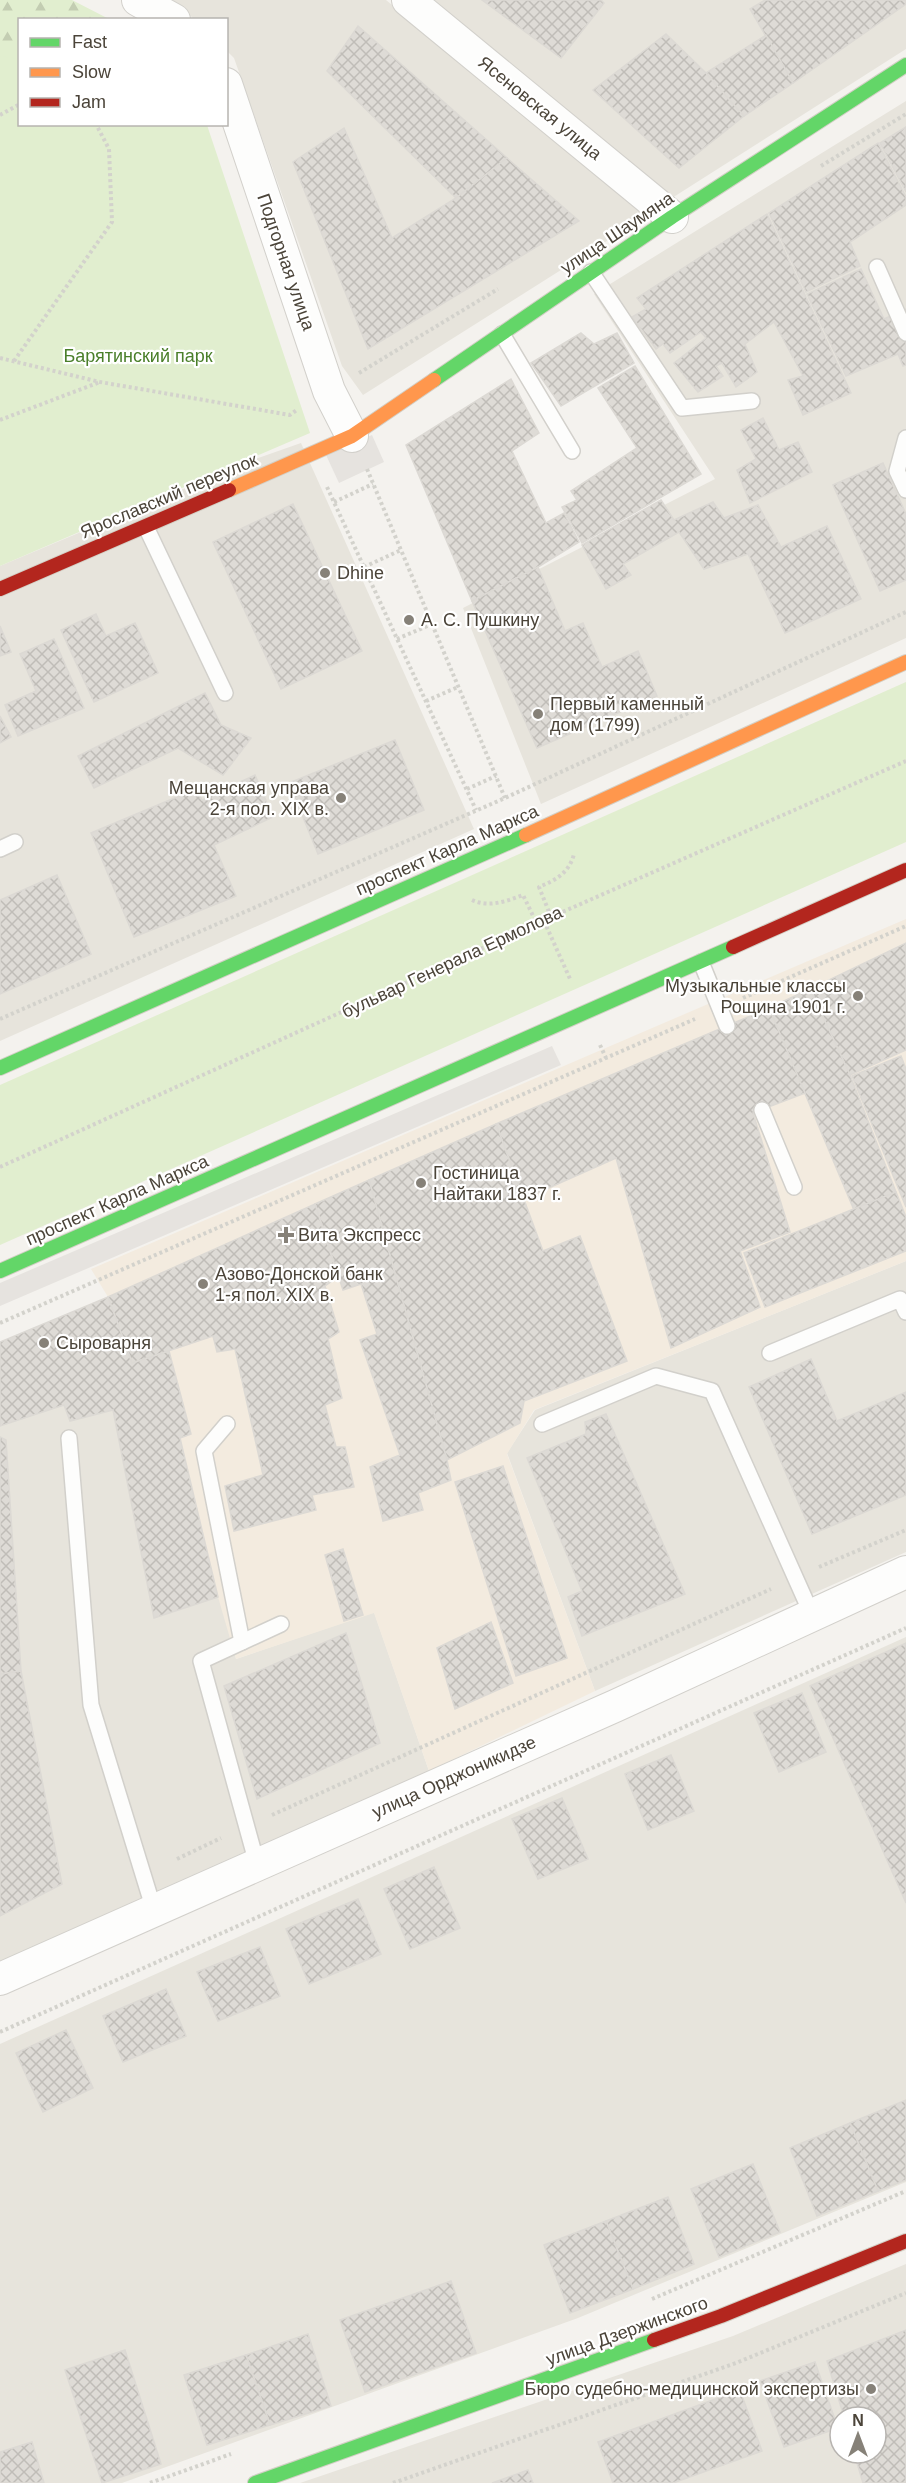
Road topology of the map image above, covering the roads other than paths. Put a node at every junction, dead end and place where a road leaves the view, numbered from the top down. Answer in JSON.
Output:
{"nodes":[{"id":1,"x":138,"y":0,"type":"edge"},
{"id":2,"x":408,"y":0,"type":"edge"},
{"id":3,"x":170,"y":18,"type":"edge"},
{"id":4,"x":906,"y":65,"type":"edge"},
{"id":5,"x":228,"y":90,"type":"edge"},
{"id":6,"x":672,"y":217,"type":"junction"},
{"id":7,"x":877,"y":267,"type":"dead end"},
{"id":8,"x":591,"y":272,"type":"junction"},
{"id":9,"x":906,"y":333,"type":"edge"},
{"id":10,"x":502,"y":334,"type":"junction"},
{"id":11,"x":752,"y":401,"type":"dead end"},
{"id":12,"x":906,"y":438,"type":"edge"},
{"id":13,"x":358,"y":449,"type":"junction"},
{"id":14,"x":572,"y":451,"type":"dead end"},
{"id":15,"x":906,"y":490,"type":"edge"},
{"id":16,"x":146,"y":527,"type":"junction"},
{"id":17,"x":0,"y":588,"type":"edge"},
{"id":18,"x":906,"y":662,"type":"edge"},
{"id":19,"x":225,"y":693,"type":"dead end"},
{"id":20,"x":15,"y":842,"type":"dead end"},
{"id":21,"x":0,"y":849,"type":"edge"},
{"id":22,"x":906,"y":870,"type":"edge"},
{"id":23,"x":701,"y":962,"type":"junction"},
{"id":24,"x":727,"y":1026,"type":"dead end"},
{"id":25,"x":0,"y":1068,"type":"edge"},
{"id":26,"x":762,"y":1110,"type":"dead end"},
{"id":27,"x":794,"y":1187,"type":"dead end"},
{"id":28,"x":0,"y":1270,"type":"edge"},
{"id":29,"x":906,"y":1312,"type":"edge"},
{"id":30,"x":770,"y":1353,"type":"dead end"},
{"id":31,"x":227,"y":1424,"type":"dead end"},
{"id":32,"x":542,"y":1424,"type":"dead end"},
{"id":33,"x":69,"y":1438,"type":"dead end"},
{"id":34,"x":906,"y":1572,"type":"edge"},
{"id":35,"x":812,"y":1615,"type":"junction"},
{"id":36,"x":281,"y":1624,"type":"dead end"},
{"id":37,"x":242,"y":1642,"type":"junction"},
{"id":38,"x":257,"y":1864,"type":"junction"},
{"id":39,"x":154,"y":1910,"type":"junction"},
{"id":40,"x":0,"y":1979,"type":"edge"},
{"id":41,"x":906,"y":2241,"type":"edge"},
{"id":42,"x":255,"y":2483,"type":"edge"}],
"edges":[{"from":1,"to":3,"type":"street"},
{"from":2,"to":6,"type":"street","name":"Ясеновская улица"},
{"from":4,"to":6,"type":"main road","name":"улица Шаумяна"},
{"from":5,"to":13,"type":"street","name":"Подгорная улица"},
{"from":6,"to":8,"type":"main road","name":"улица Шаумяна"},
{"from":7,"to":9,"type":"lane"},
{"from":8,"to":10,"type":"main road","name":"улица Шаумяна"},
{"from":8,"to":11,"type":"lane"},
{"from":10,"to":13,"type":"main road","name":"улица Шаумяна"},
{"from":10,"to":14,"type":"lane"},
{"from":12,"to":15,"type":"lane"},
{"from":13,"to":16,"type":"main road","name":"Ярославский переулок"},
{"from":16,"to":17,"type":"main road","name":"Ярославский переулок"},
{"from":16,"to":19,"type":"lane"},
{"from":18,"to":25,"type":"main road","name":"проспект Карла Маркса"},
{"from":20,"to":21,"type":"lane"},
{"from":22,"to":23,"type":"main road","name":"проспект Карла Маркса"},
{"from":23,"to":24,"type":"lane"},
{"from":23,"to":28,"type":"main road","name":"проспект Карла Маркса"},
{"from":26,"to":27,"type":"lane"},
{"from":29,"to":30,"type":"lane"},
{"from":31,"to":37,"type":"lane"},
{"from":32,"to":35,"type":"lane"},
{"from":33,"to":39,"type":"lane"},
{"from":34,"to":35,"type":"street","name":"улица Орджоникидзе"},
{"from":35,"to":38,"type":"street","name":"улица Орджоникидзе"},
{"from":36,"to":37,"type":"lane"},
{"from":37,"to":38,"type":"lane"},
{"from":38,"to":39,"type":"street","name":"улица Орджоникидзе"},
{"from":39,"to":40,"type":"street","name":"улица Орджоникидзе"},
{"from":41,"to":42,"type":"main road","name":"улица Дзержинского"}]}
